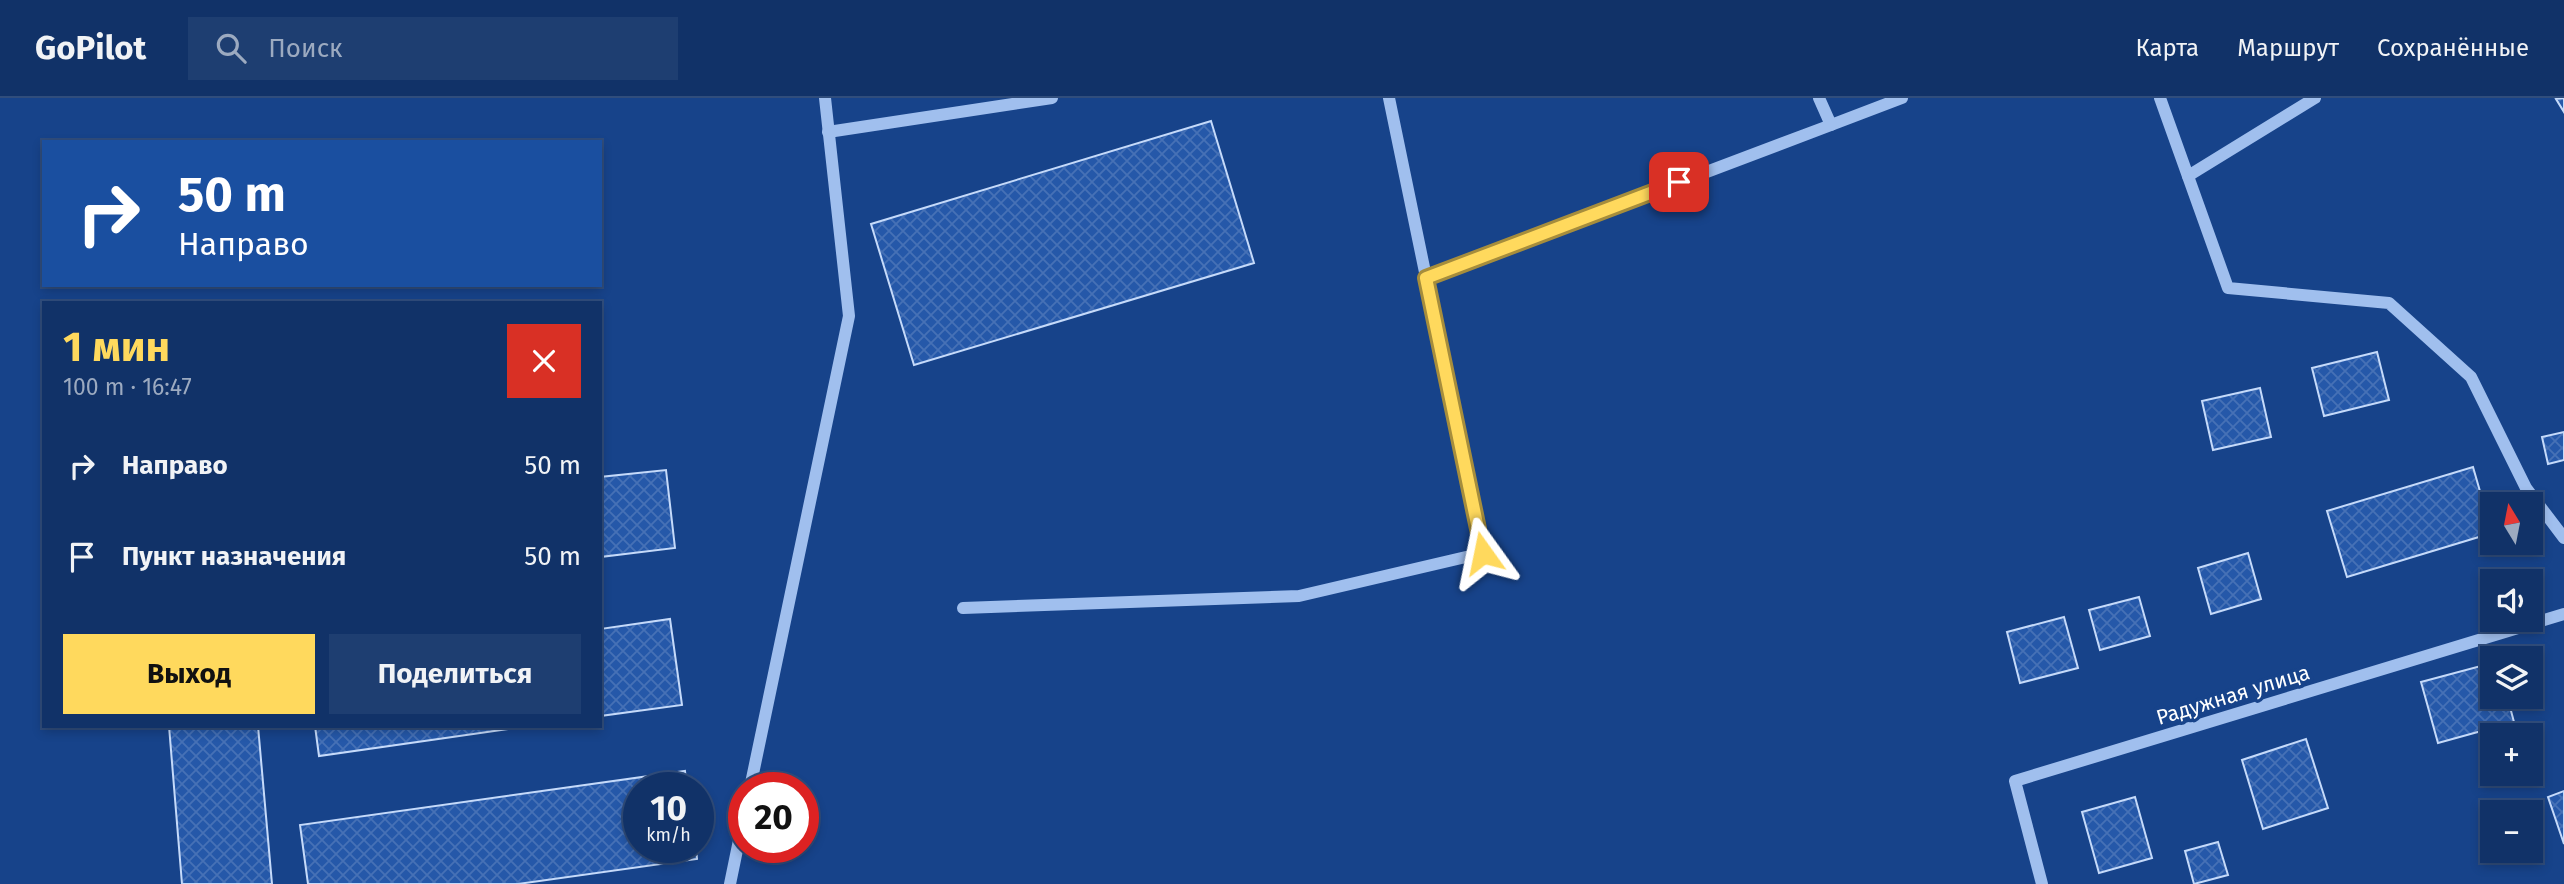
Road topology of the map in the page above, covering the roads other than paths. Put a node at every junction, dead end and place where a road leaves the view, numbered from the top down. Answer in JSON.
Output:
{"nodes":[{"id":1,"x":825,"y":98,"type":"edge"},
{"id":2,"x":1052,"y":98,"type":"edge"},
{"id":3,"x":1389,"y":98,"type":"edge"},
{"id":4,"x":1819,"y":98,"type":"edge"},
{"id":5,"x":1902,"y":98,"type":"edge"},
{"id":6,"x":2160,"y":98,"type":"edge"},
{"id":7,"x":2315,"y":98,"type":"edge"},
{"id":8,"x":1831,"y":125,"type":"junction"},
{"id":9,"x":828,"y":132,"type":"junction"},
{"id":10,"x":2188,"y":176,"type":"junction"},
{"id":11,"x":1426,"y":278,"type":"junction"},
{"id":12,"x":2564,"y":538,"type":"edge"},
{"id":13,"x":964,"y":608,"type":"dead end"},
{"id":14,"x":2564,"y":614,"type":"edge"},
{"id":15,"x":753,"y":772,"type":"edge"},
{"id":16,"x":734,"y":863,"type":"edge"},
{"id":17,"x":730,"y":884,"type":"edge"},
{"id":18,"x":2042,"y":884,"type":"edge"}],
"edges":[{"from":1,"to":9,"type":"street"},
{"from":2,"to":9,"type":"street"},
{"from":3,"to":11,"type":"street"},
{"from":4,"to":8,"type":"street"},
{"from":5,"to":8,"type":"street"},
{"from":6,"to":10,"type":"street"},
{"from":7,"to":10,"type":"street"},
{"from":8,"to":11,"type":"street"},
{"from":9,"to":15,"type":"street"},
{"from":10,"to":12,"type":"street"},
{"from":11,"to":13,"type":"street"},
{"from":14,"to":18,"type":"street","name":"Радужная улица"},
{"from":16,"to":17,"type":"street"}]}
